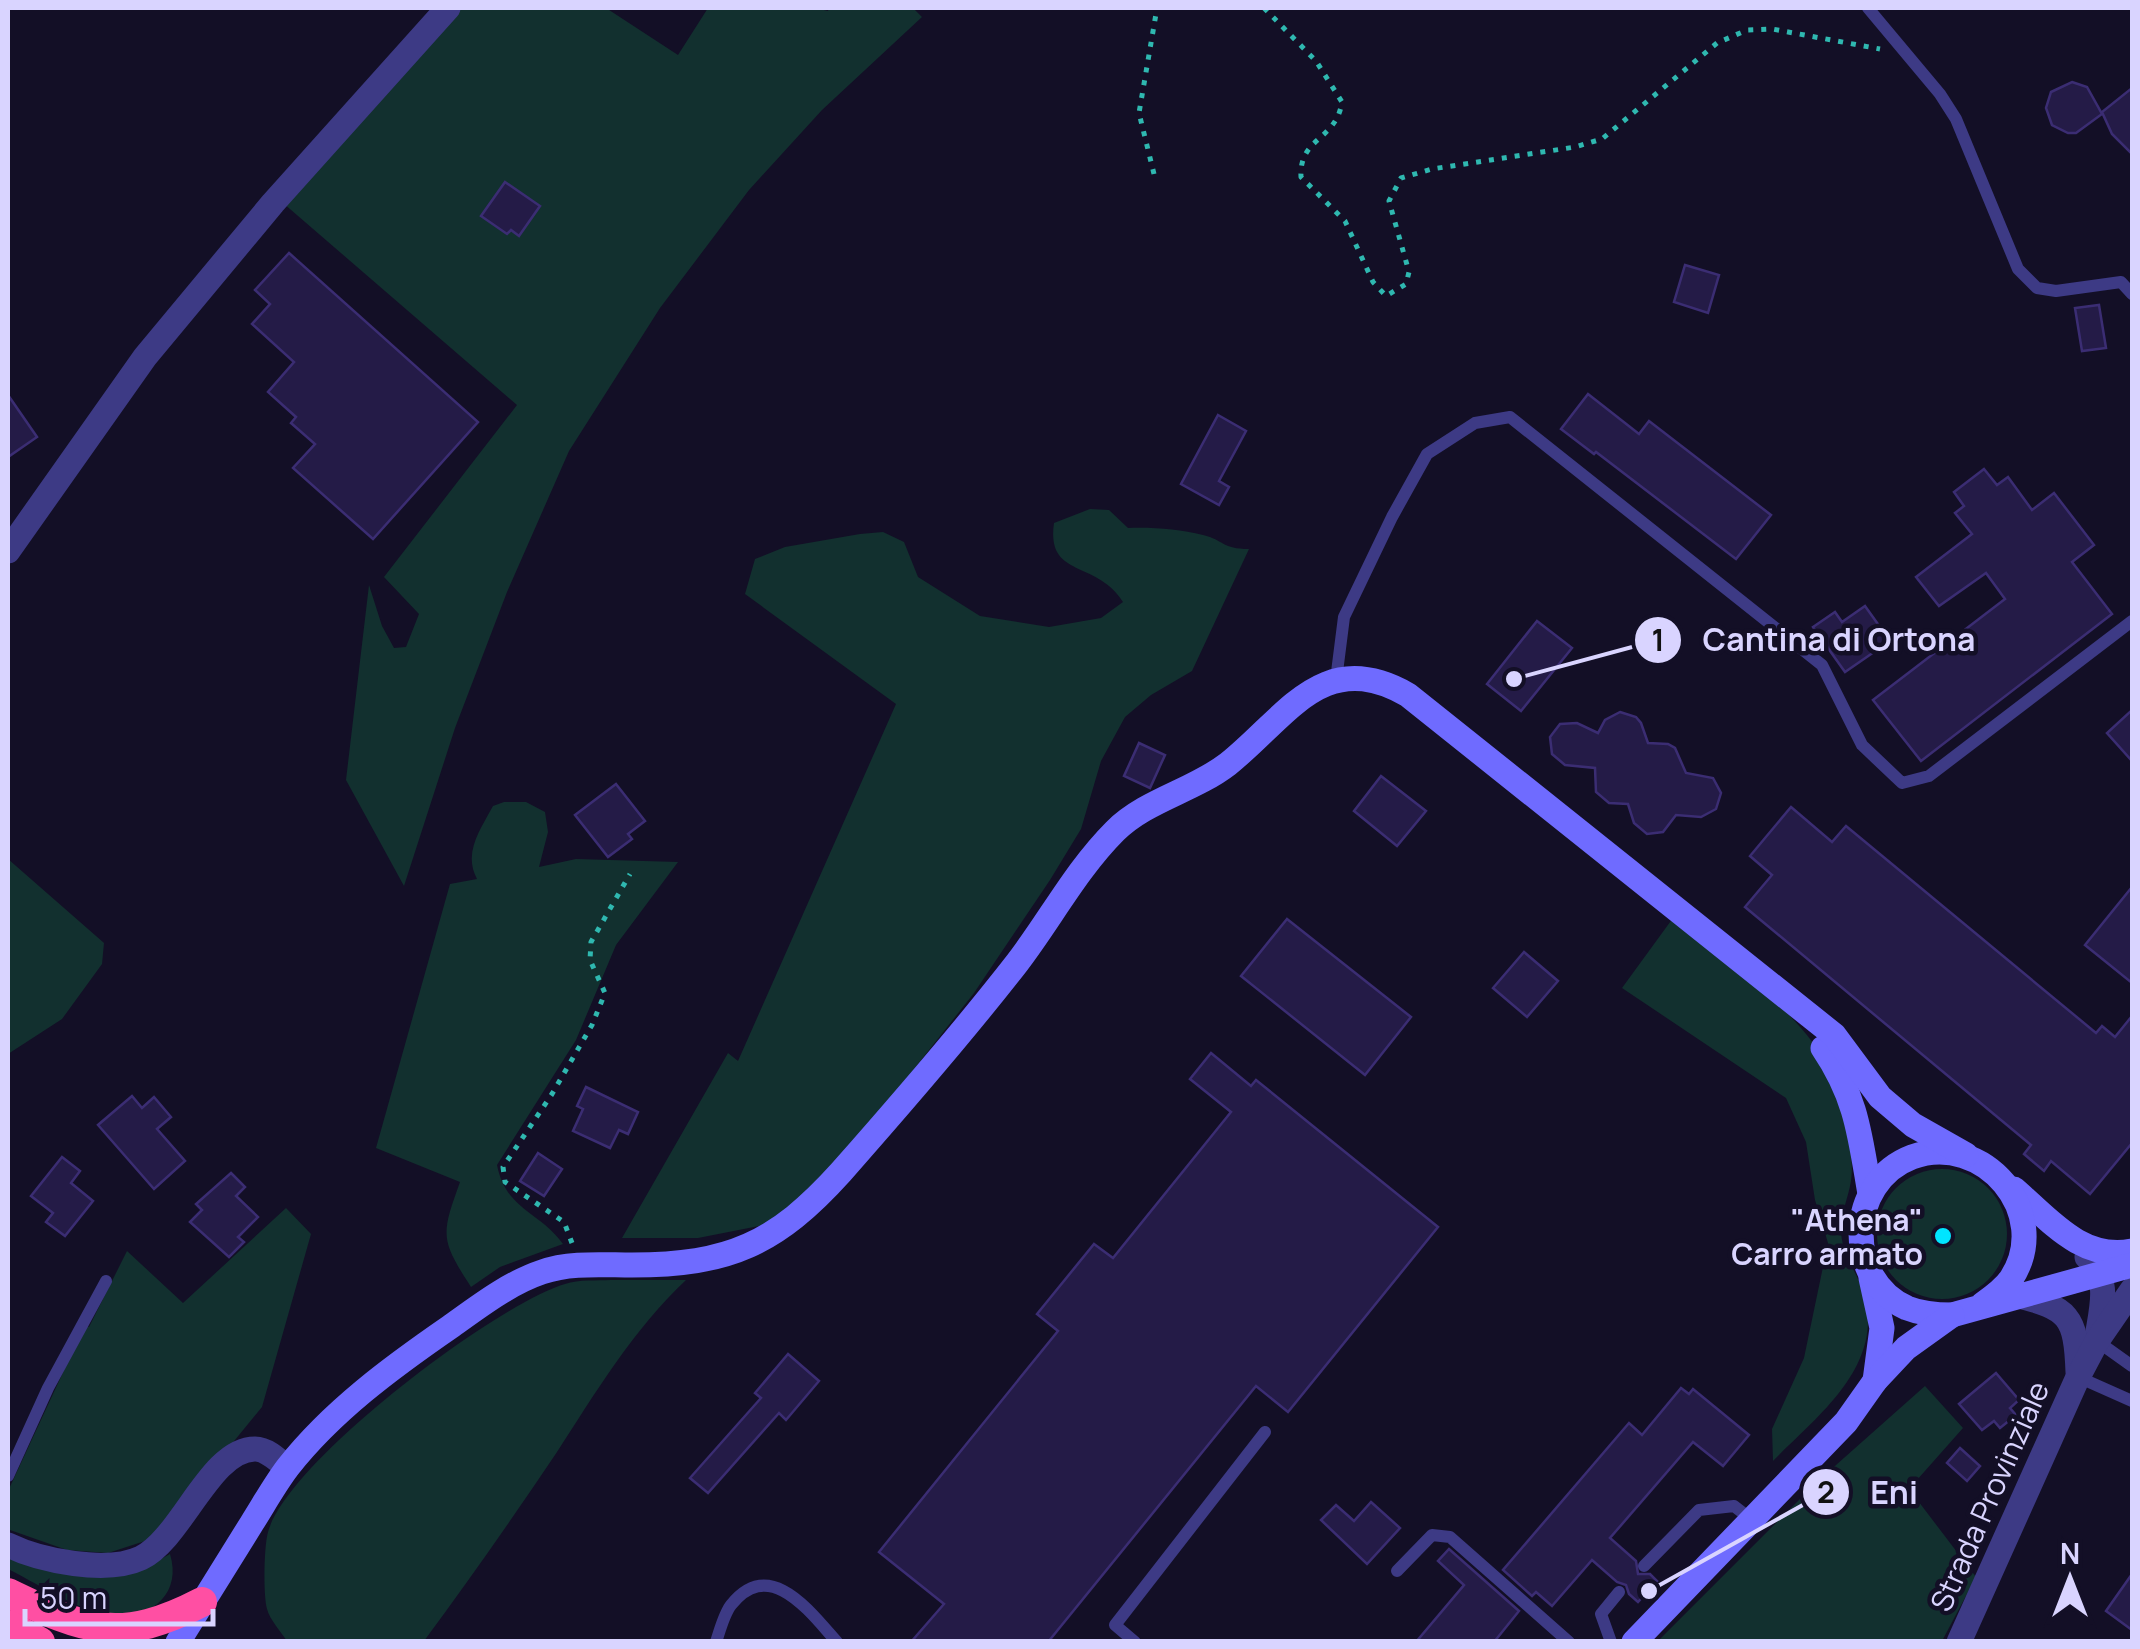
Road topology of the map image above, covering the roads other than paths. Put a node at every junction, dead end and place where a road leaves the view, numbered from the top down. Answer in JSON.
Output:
{"nodes":[{"id":1,"x":448,"y":8,"type":"edge"},
{"id":2,"x":1868,"y":8,"type":"edge"},
{"id":3,"x":2132,"y":294,"type":"edge"},
{"id":4,"x":8,"y":551,"type":"edge"},
{"id":5,"x":2132,"y":621,"type":"edge"},
{"id":6,"x":1336,"y":680,"type":"junction"},
{"id":7,"x":1792,"y":1002,"type":"junction"},
{"id":8,"x":1966,"y":1156,"type":"junction"},
{"id":9,"x":2001,"y":1177,"type":"junction"},
{"id":10,"x":1870,"y":1194,"type":"junction"},
{"id":11,"x":2070,"y":1239,"type":"junction"},
{"id":12,"x":2132,"y":1252,"type":"edge"},
{"id":13,"x":2132,"y":1265,"type":"edge"},
{"id":14,"x":1870,"y":1274,"type":"junction"},
{"id":15,"x":2101,"y":1275,"type":"junction"},
{"id":16,"x":106,"y":1281,"type":"dead end"},
{"id":17,"x":2132,"y":1290,"type":"edge"},
{"id":18,"x":2015,"y":1295,"type":"junction"},
{"id":19,"x":1983,"y":1304,"type":"junction"},
{"id":20,"x":1952,"y":1315,"type":"junction"},
{"id":21,"x":2097,"y":1341,"type":"junction"},
{"id":22,"x":2132,"y":1366,"type":"edge"},
{"id":23,"x":2078,"y":1377,"type":"junction"},
{"id":24,"x":1875,"y":1381,"type":"junction"},
{"id":25,"x":2132,"y":1401,"type":"edge"},
{"id":26,"x":1265,"y":1432,"type":"dead end"},
{"id":27,"x":287,"y":1468,"type":"junction"},
{"id":28,"x":8,"y":1476,"type":"edge"},
{"id":29,"x":1752,"y":1520,"type":"junction"},
{"id":30,"x":8,"y":1545,"type":"edge"},
{"id":31,"x":1644,"y":1566,"type":"dead end"},
{"id":32,"x":1397,"y":1571,"type":"dead end"},
{"id":33,"x":1619,"y":1592,"type":"dead end"},
{"id":34,"x":8,"y":1593,"type":"edge"},
{"id":35,"x":202,"y":1602,"type":"junction"},
{"id":36,"x":74,"y":1631,"type":"edge"},
{"id":37,"x":178,"y":1642,"type":"edge"},
{"id":38,"x":716,"y":1642,"type":"edge"},
{"id":39,"x":837,"y":1642,"type":"edge"},
{"id":40,"x":1135,"y":1642,"type":"edge"},
{"id":41,"x":1570,"y":1642,"type":"edge"},
{"id":42,"x":1611,"y":1642,"type":"edge"},
{"id":43,"x":1634,"y":1642,"type":"edge"},
{"id":44,"x":1959,"y":1642,"type":"edge"}],
"edges":[{"from":1,"to":4,"type":"street"},
{"from":2,"to":3,"type":"lane"},
{"from":5,"to":6,"type":"lane"},
{"from":6,"to":7,"type":"main road"},
{"from":6,"to":27,"type":"main road"},
{"from":7,"to":8,"type":"main road"},
{"from":7,"to":10,"type":"main road"},
{"from":8,"to":9,"type":"main road"},
{"from":8,"to":10,"type":"main road"},
{"from":9,"to":11,"type":"main road"},
{"from":9,"to":19,"type":"main road"},
{"from":10,"to":14,"type":"main road"},
{"from":11,"to":12,"type":"main road"},
{"from":11,"to":15,"type":"street"},
{"from":13,"to":15,"type":"main road"},
{"from":14,"to":20,"type":"main road"},
{"from":14,"to":24,"type":"main road"},
{"from":15,"to":18,"type":"main road"},
{"from":15,"to":21,"type":"street"},
{"from":16,"to":28,"type":"lane"},
{"from":17,"to":21,"type":"street"},
{"from":18,"to":19,"type":"main road"},
{"from":18,"to":23,"type":"street"},
{"from":19,"to":20,"type":"main road"},
{"from":20,"to":24,"type":"main road"},
{"from":21,"to":22,"type":"lane"},
{"from":21,"to":23,"type":"street","name":"Strada Provinziale"},
{"from":23,"to":25,"type":"lane"},
{"from":23,"to":44,"type":"street","name":"Strada Provinziale"},
{"from":24,"to":29,"type":"main road"},
{"from":26,"to":40,"type":"lane"},
{"from":27,"to":30,"type":"street"},
{"from":27,"to":35,"type":"main road"},
{"from":29,"to":31,"type":"lane"},
{"from":29,"to":43,"type":"main road"},
{"from":32,"to":41,"type":"lane"},
{"from":33,"to":42,"type":"lane"},
{"from":34,"to":36,"type":"highway"},
{"from":35,"to":36,"type":"highway"},
{"from":35,"to":37,"type":"main road"},
{"from":38,"to":39,"type":"lane"}]}
